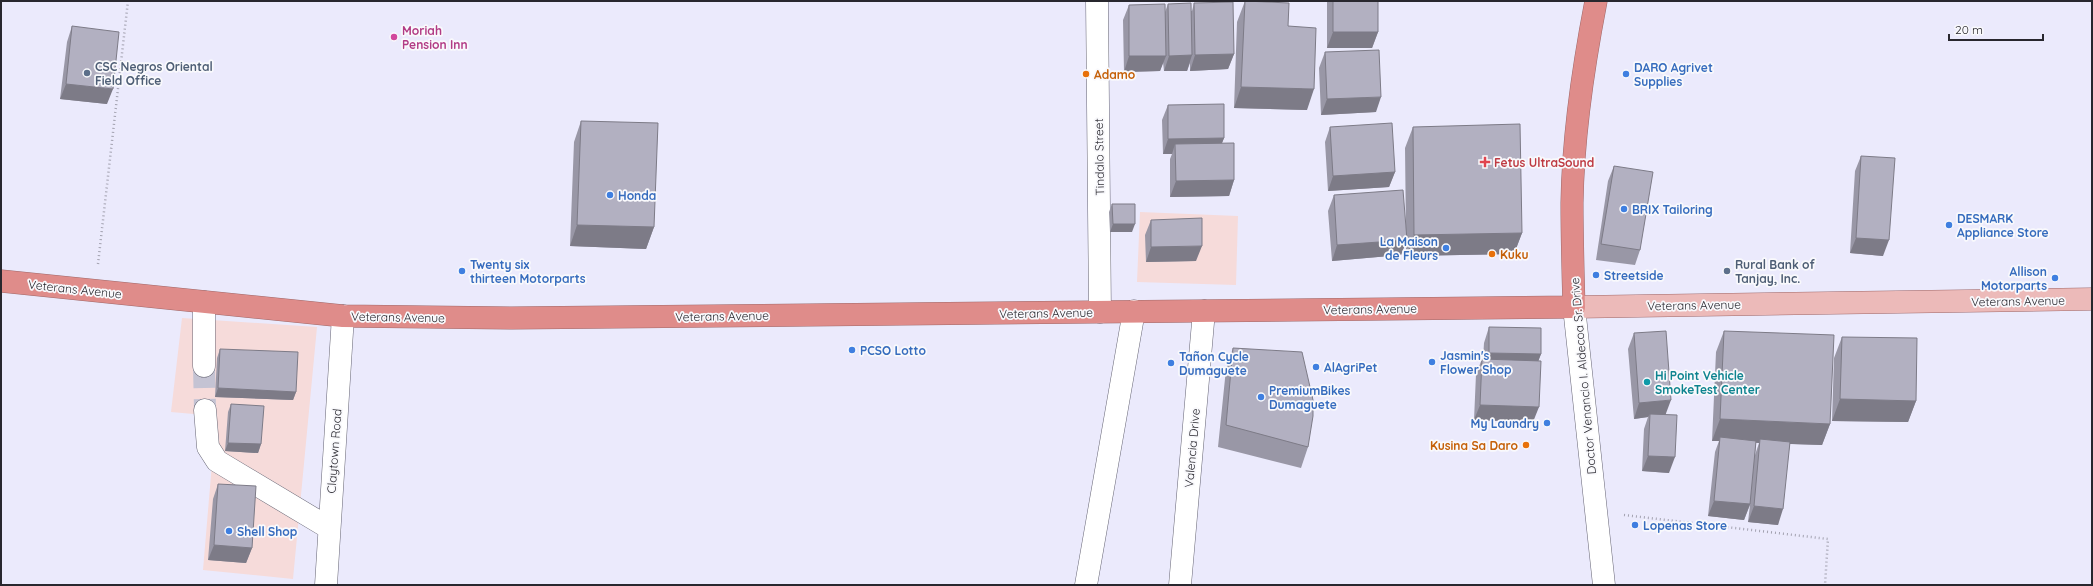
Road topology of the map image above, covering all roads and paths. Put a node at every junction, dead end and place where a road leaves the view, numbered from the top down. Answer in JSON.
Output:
{"nodes":[{"id":1,"x":128,"y":1,"type":"edge"},
{"id":2,"x":1097,"y":1,"type":"edge"},
{"id":3,"x":1596,"y":1,"type":"edge"},
{"id":4,"x":1,"y":281,"type":"edge"},
{"id":5,"x":95,"y":291,"type":"junction"},
{"id":6,"x":2092,"y":300,"type":"edge"},
{"id":7,"x":204,"y":302,"type":"junction"},
{"id":8,"x":1574,"y":307,"type":"junction"},
{"id":9,"x":1204,"y":311,"type":"junction"},
{"id":10,"x":1100,"y":312,"type":"junction"},
{"id":11,"x":1134,"y":312,"type":"junction"},
{"id":12,"x":343,"y":316,"type":"junction"},
{"id":13,"x":204,"y":366,"type":"tunnel mouth"},
{"id":14,"x":205,"y":410,"type":"tunnel mouth"},
{"id":15,"x":1596,"y":511,"type":"junction"},
{"id":16,"x":329,"y":528,"type":"junction"},
{"id":17,"x":326,"y":585,"type":"edge"},
{"id":18,"x":1086,"y":585,"type":"edge"},
{"id":19,"x":1180,"y":585,"type":"edge"},
{"id":20,"x":1604,"y":585,"type":"edge"},
{"id":21,"x":1825,"y":585,"type":"edge"}],
"edges":[{"from":1,"to":5,"type":"path"},
{"from":2,"to":10,"type":"street","name":"Tindalo Street"},
{"from":3,"to":8,"type":"highway","name":"Doctor Venancio I. Aldecoa Sr. Drive"},
{"from":4,"to":5,"type":"highway","name":"Veterans Avenue"},
{"from":5,"to":7,"type":"highway","name":"Veterans Avenue"},
{"from":6,"to":8,"type":"main road","name":"Veterans Avenue"},
{"from":7,"to":12,"type":"highway","name":"Veterans Avenue"},
{"from":7,"to":13,"type":"street"},
{"from":8,"to":9,"type":"highway","name":"Veterans Avenue"},
{"from":8,"to":15,"type":"street","name":"Doctor Venancio I. Aldecoa Sr. Drive"},
{"from":9,"to":11,"type":"highway","name":"Veterans Avenue"},
{"from":9,"to":19,"type":"street","name":"Valencia Drive"},
{"from":10,"to":11,"type":"highway","name":"Veterans Avenue"},
{"from":10,"to":12,"type":"highway","name":"Veterans Avenue"},
{"from":11,"to":18,"type":"street"},
{"from":12,"to":16,"type":"street","name":"Claytown Road"},
{"from":14,"to":16,"type":"street"},
{"from":15,"to":20,"type":"street","name":"Doctor Venancio I. Aldecoa Sr. Drive"},
{"from":15,"to":21,"type":"path"},
{"from":16,"to":17,"type":"street","name":"Claytown Road"}]}
